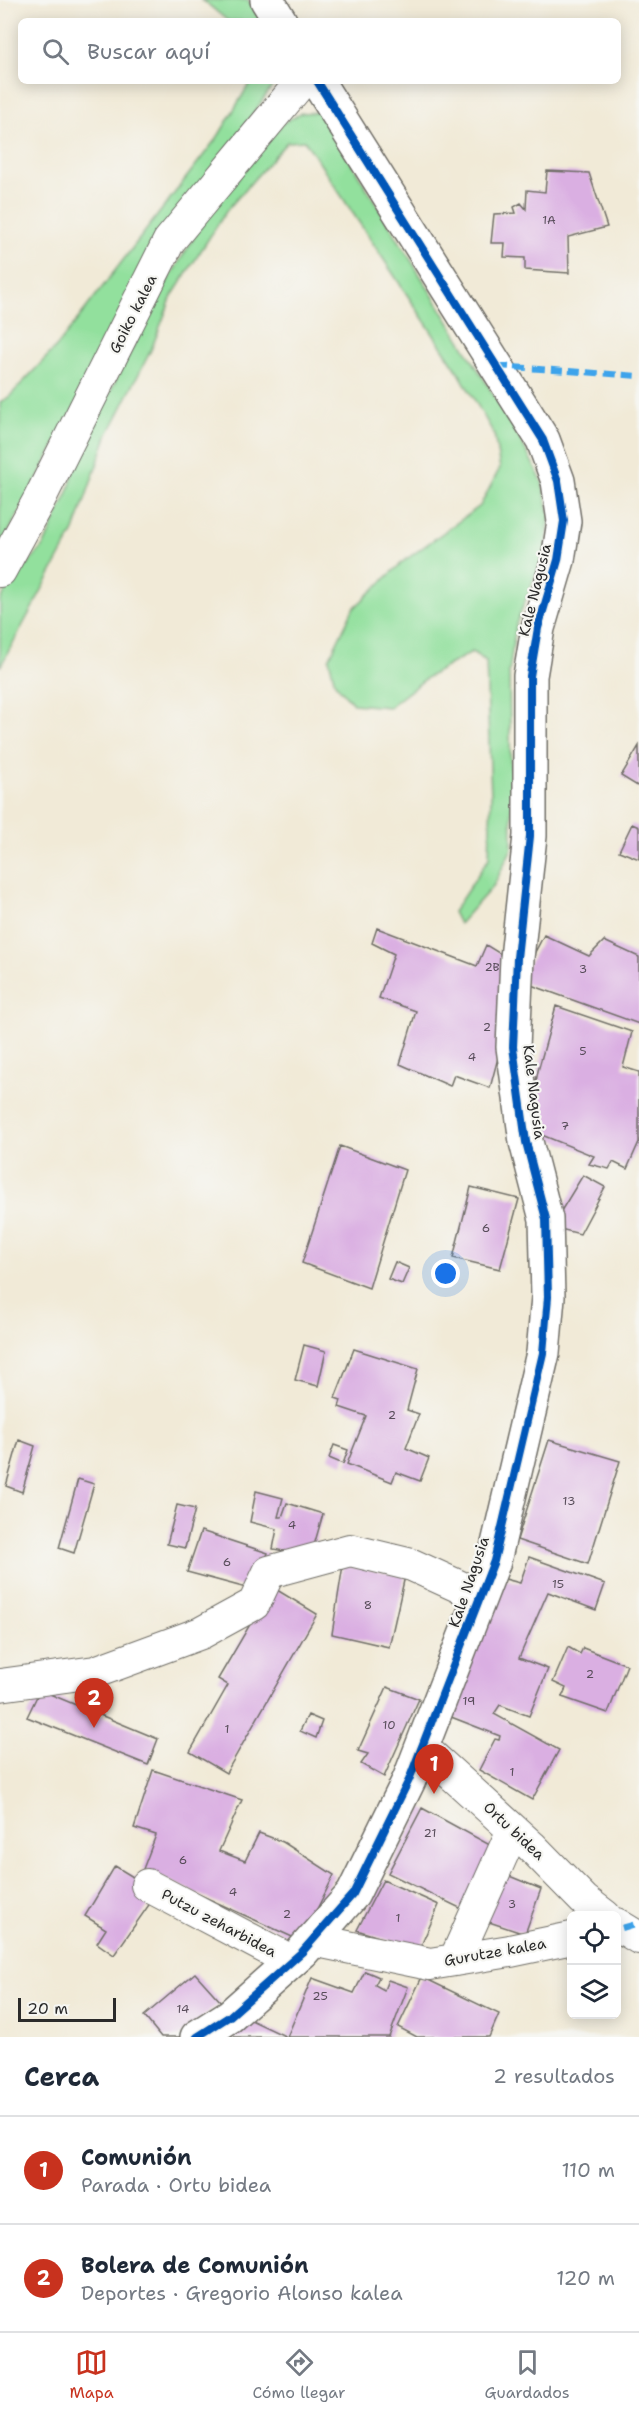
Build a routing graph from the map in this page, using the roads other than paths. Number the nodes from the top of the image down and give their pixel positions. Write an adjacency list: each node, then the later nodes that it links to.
1 (267, 0): 2 (street)
2 (278, 18)
3 (300, 84): 5 (street, Goiko kalea)
4 (319, 84): 6 (street, Kale Nagusia)
5 (0, 571)
6 (480, 1596): 7 (street); 8 (street, Kale Nagusia)
7 (0, 1685)
8 (422, 1747): 9 (street, Ortu bidea); 13 (street, Kale Nagusia)
9 (513, 1830): 11 (street, Ortu bidea); 14 (street)
10 (147, 1885): 13 (street, Putzu zeharbidea)
11 (599, 1911)
12 (567, 1939): 14 (street, Gurutze kalea)
13 (302, 1951): 14 (street, Gurutze kalea); 15 (street, Kale Nagusia)
14 (455, 1960)
15 (197, 2037)

